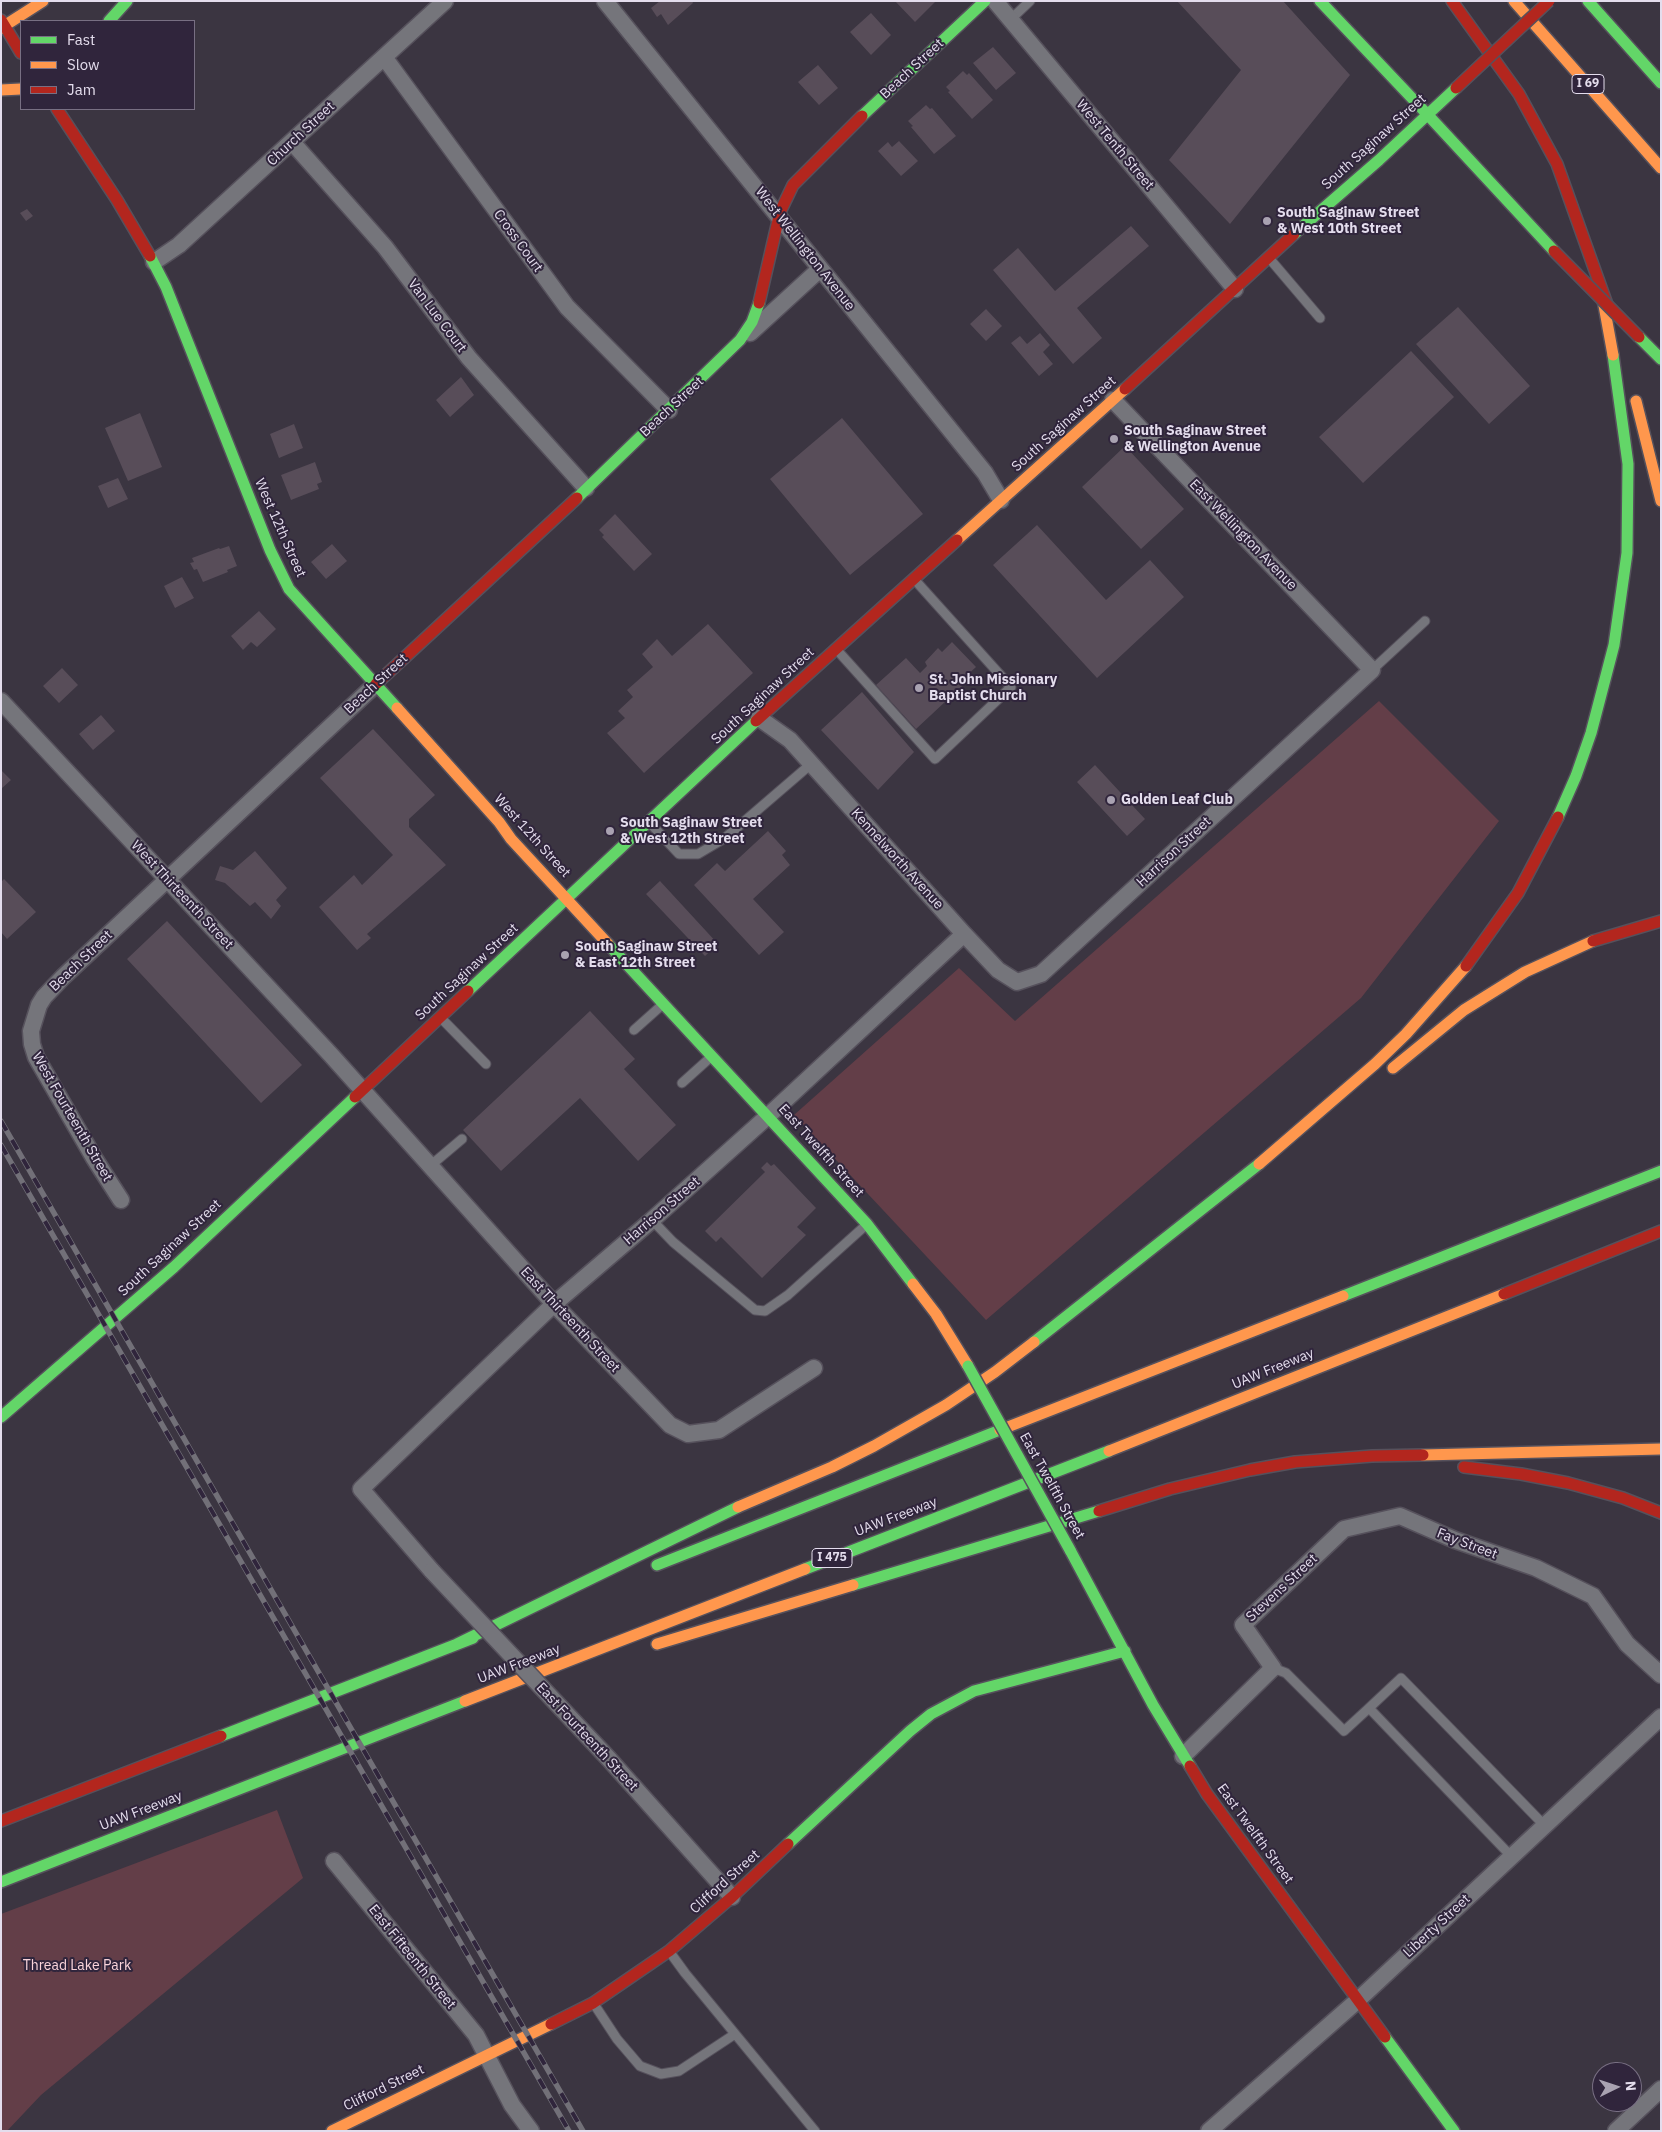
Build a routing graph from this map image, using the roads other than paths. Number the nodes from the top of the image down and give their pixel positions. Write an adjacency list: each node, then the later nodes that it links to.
1 (43, 1): 15 (main road)
2 (127, 1): 13 (main road)
3 (445, 1): 17 (street, Church Street)
4 (604, 1): 27 (street, West Wellington Avenue)
5 (985, 1): 27 (main road, Beach Street)
6 (995, 1): 14 (street, West Tenth Street)
7 (1030, 1): 14 (lane)
8 (1320, 1): 22 (main road)
9 (1452, 1): 31 (main road)
10 (1514, 1): 26 (main road, I 69)
11 (1549, 1): 22 (main road, South Saginaw Street, bridge)
12 (1588, 1): 18 (main road)
13 (110, 20)
14 (1010, 20): 32 (street, West Tenth Street)
15 (2, 25): 16 (main road)
16 (20, 52)
17 (384, 57): 25 (street, Church Street); 39 (street, Cross Court)
18 (1661, 83)
19 (20, 89): 20 (main road)
20 (1, 90)
21 (58, 110): 24 (main road, West 12th Street)
22 (1427, 114): 28 (main road, South Saginaw Street); 35 (main road, bridge)
23 (77, 117): 24 (main road)
24 (76, 136): 29 (main road, West 12th Street)
25 (292, 142): 29 (street, Church Street); 40 (street, Van Lue Court)
26 (1661, 168)
27 (779, 217): 30 (street, West Wellington Avenue); 34 (main road, Beach Street)
28 (1268, 258): 32 (main road, South Saginaw Street); 33 (lane)
29 (154, 262): 47 (main road, West 12th Street)
30 (820, 269): 34 (street, Beach Street); 41 (street, West Wellington Avenue)
31 (1600, 283): 36 (main road); 71 (main road)
32 (1235, 289): 38 (main road, South Saginaw Street)
33 (1320, 318)
34 (735, 346): 39 (main road, Beach Street)
35 (1661, 359)
36 (1628, 370)
37 (1632, 388): 42 (main road)
38 (1114, 400): 41 (main road, South Saginaw Street); 46 (street, East Wellington Avenue)
39 (669, 410): 40 (main road, Beach Street)
40 (586, 488): 47 (main road, Beach Street)
41 (1001, 500): 43 (main road, South Saginaw Street)
42 (1661, 501)
43 (914, 579): 45 (main road, South Saginaw Street); 45 (lane)
44 (1425, 621): 46 (lane)
45 (836, 649): 49 (main road, South Saginaw Street)
46 (1372, 670): 56 (street, Harrison Street)
47 (376, 684): 52 (street, Beach Street); 53 (main road, West 12th Street)
48 (1, 701): 52 (street, West Thirteenth Street)
49 (759, 718): 50 (street, Kennelworth Avenue); 51 (main road, South Saginaw Street)
50 (811, 764): 51 (lane); 55 (street, Kennelworth Avenue)
51 (649, 822): 53 (main road, South Saginaw Street)
52 (168, 880): 60 (street, Beach Street); 65 (street, West Thirteenth Street)
53 (568, 898): 57 (main road, East Twelfth Street); 58 (main road, South Saginaw Street)
54 (1661, 921): 63 (main road)
55 (964, 934): 56 (street, Kennelworth Avenue); 67 (street, Harrison Street)
56 (1042, 974)
57 (663, 1003): 59 (lane); 61 (main road, East Twelfth Street)
58 (440, 1017): 62 (lane); 65 (main road, South Saginaw Street)
59 (634, 1030)
60 (31, 1031): 72 (street, West Fourteenth Street)
61 (712, 1056): 64 (lane); 67 (main road, East Twelfth Street)
62 (486, 1064)
63 (1380, 1078)
64 (682, 1083)
65 (362, 1090): 69 (street, East Thirteenth Street); 78 (main road, South Saginaw Street)
66 (1343, 1107): 71 (main road)
67 (768, 1116): 73 (street, Harrison Street); 74 (main road, East Twelfth Street)
68 (462, 1138): 69 (lane)
69 (430, 1166): 76 (street, East Thirteenth Street)
70 (1661, 1171): 84 (main road)
71 (1235, 1184): 86 (main road)
72 (122, 1200)
73 (652, 1220): 74 (lane); 76 (street, Harrison Street)
74 (867, 1224): 88 (main road, East Twelfth Street, bridge)
75 (1661, 1232): 92 (main road, UAW Freeway / I 475)
76 (554, 1304): 77 (street, East Thirteenth Street); 81 (street, Harrison Street)
77 (814, 1368)
78 (1, 1417)
79 (1661, 1449): 80 (main road)
80 (1295, 1462): 82 (main road); 87 (main road)
81 (361, 1489): 101 (street, East Fourteenth Street, bridge)
82 (1661, 1513)
83 (1400, 1516): 90 (street, Stevens Street); 91 (street, Fay Street)
84 (644, 1570)
85 (599, 1588): 86 (main road)
86 (456, 1644): 96 (main road)
87 (644, 1648)
88 (1125, 1651): 95 (main road, East Twelfth Street); 101 (main road, Clifford Street)
89 (607, 1659): 92 (main road)
90 (1273, 1668): 93 (lane); 95 (street)
91 (1661, 1675)
92 (455, 1705): 100 (main road, UAW Freeway / I 475)
93 (1369, 1708): 97 (lane); 98 (lane)
94 (1661, 1717): 97 (street, Liberty Street)
95 (1184, 1756): 103 (main road, East Twelfth Street)
96 (1, 1821)
97 (1544, 1825): 98 (street, Liberty Street)
98 (1511, 1856): 103 (street, Liberty Street)
99 (334, 1861): 106 (street, East Fifteenth Street)
100 (1, 1882)
101 (732, 1897): 102 (main road, Clifford Street)
102 (669, 1951): 104 (main road, Clifford Street); 105 (lane)
103 (1358, 2000): 111 (street, Liberty Street); 112 (main road, East Twelfth Street)
104 (593, 2002): 105 (lane); 106 (main road, Clifford Street)
105 (735, 2034): 110 (lane)
106 (486, 2054): 108 (main road, Clifford Street); 109 (street, East Fifteenth Street)
107 (1661, 2089): 113 (street)
108 (332, 2131)
109 (531, 2131)
110 (815, 2131)
111 (1209, 2131)
112 (1454, 2131)
113 (1616, 2131)

